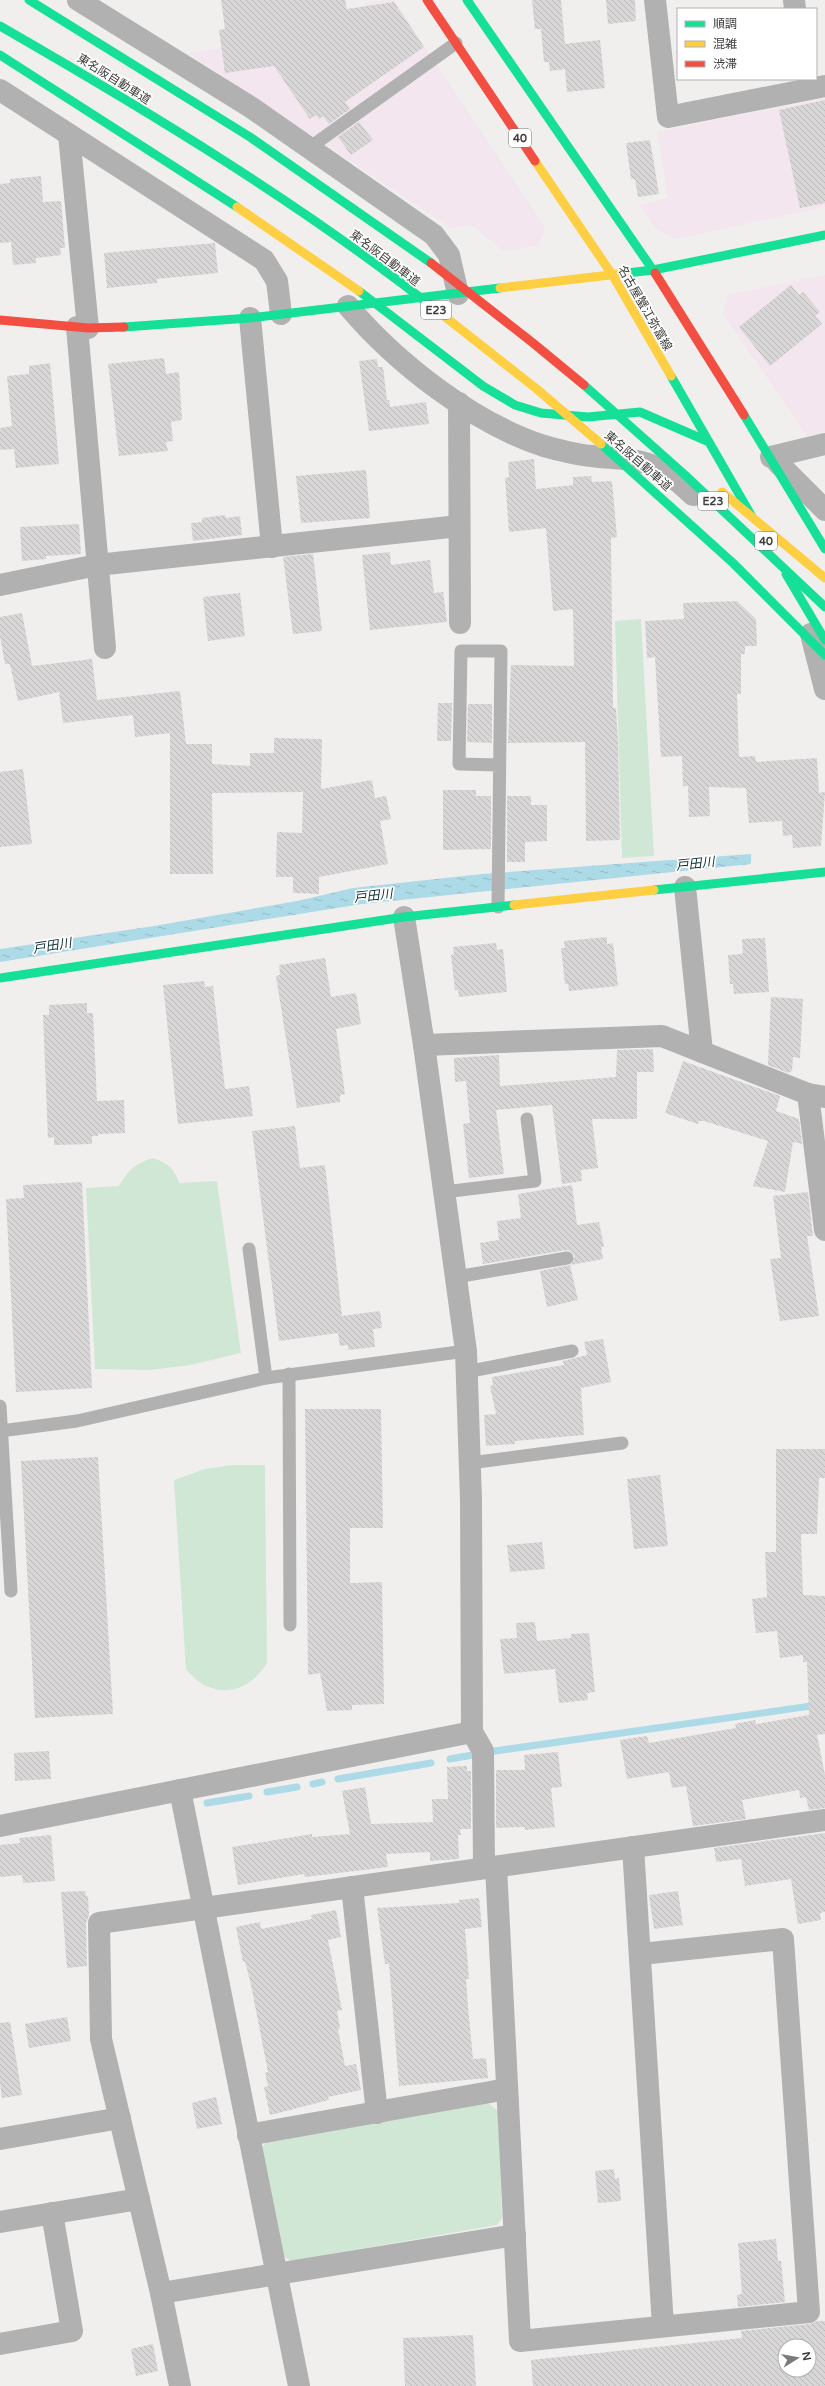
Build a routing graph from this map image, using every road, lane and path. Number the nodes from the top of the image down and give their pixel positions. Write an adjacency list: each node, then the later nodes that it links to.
1 (29, 0): 23 (main road, 東名阪自動車道 / E23)
2 (78, 0): 13 (street)
3 (427, 0): 7 (main road, 名古屋蟹江弥富線 / 40)
4 (467, 0): 15 (main road, 名古屋蟹江弥富線)
5 (655, 0): 9 (street)
6 (0, 26): 42 (main road, 東名阪自動車道 / E23)
7 (456, 43): 13 (lane); 16 (main road, 名古屋蟹江弥富線 / 40)
8 (0, 55): 25 (main road)
9 (801, 85): 10 (street)
10 (825, 86)
11 (0, 90): 12 (street)
12 (69, 135): 19 (street); 22 (street)
13 (310, 148): 17 (street)
14 (825, 235): 15 (main road)
15 (653, 270): 16 (main road); 27 (main road, 名古屋蟹江弥富線)
16 (613, 276): 17 (main road); 25 (main road, 名古屋蟹江弥富線 / 40)
17 (458, 294): 18 (main road)
18 (348, 306): 19 (main road); 24 (street)
19 (281, 314): 20 (main road)
20 (250, 318): 22 (main road); 32 (street)
21 (0, 320): 22 (main road)
22 (82, 327): 35 (street)
23 (598, 397): 28 (main road); 38 (main road, 東名阪自動車道 / E23)
24 (458, 403): 31 (street); 34 (street)
25 (707, 441): 34 (main road, 名古屋蟹江弥富線 / 40)
26 (825, 444): 27 (street)
27 (771, 457): 30 (street); 33 (main road, 名古屋蟹江弥富線)
28 (698, 473)
29 (716, 488): 36 (main road)
30 (825, 510)
31 (459, 526): 32 (street); 39 (street)
32 (272, 547): 35 (street)
33 (825, 549)
34 (772, 551): 38 (main road, 名古屋蟹江弥富線 / 40)
35 (97, 565): 37 (street); 41 (street)
36 (825, 578)
37 (0, 585)
38 (815, 607): 40 (main road, 名古屋蟹江弥富線 / 40); 43 (street)
39 (460, 623)
40 (825, 640)
41 (105, 648)
42 (825, 655)
43 (825, 689)
44 (499, 765): 44 (lane); 47 (lane)
45 (825, 872): 46 (main road)
46 (685, 887): 47 (main road); 51 (street)
47 (498, 907): 48 (main road)
48 (404, 917): 49 (main road); 50 (street)
49 (0, 978)
50 (424, 1045): 51 (street); 54 (street)
51 (702, 1052): 52 (street)
52 (816, 1095): 55 (street)
53 (527, 1119): 54 (lane)
54 (444, 1192): 58 (street)
55 (825, 1230)
56 (249, 1249): 62 (lane)
57 (567, 1258): 58 (lane)
58 (456, 1277): 60 (street)
59 (572, 1350): 60 (lane)
60 (466, 1362): 61 (lane); 66 (street)
61 (289, 1374): 62 (lane); 68 (lane)
62 (266, 1378): 64 (lane)
63 (0, 1406): 64 (lane)
64 (1, 1430): 67 (lane)
65 (622, 1443): 66 (lane)
66 (470, 1462): 69 (street)
67 (11, 1591)
68 (290, 1625)
69 (472, 1732): 70 (street); 74 (street)
70 (180, 1790): 72 (street); 76 (street)
71 (825, 1820): 73 (street)
72 (0, 1826)
73 (633, 1847): 74 (street); 77 (street)
74 (490, 1868): 75 (street); 78 (street)
75 (352, 1887): 76 (street); 79 (street)
76 (203, 1908): 80 (street); 81 (street)
77 (641, 1954): 89 (street); 89 (street)
78 (507, 2089): 79 (street); 86 (street)
79 (377, 2112): 81 (street)
80 (120, 2118): 82 (street); 83 (street)
81 (248, 2135): 87 (street)
82 (0, 2139)
83 (139, 2199): 84 (street); 88 (street)
84 (52, 2213): 85 (street); 90 (street)
85 (0, 2222)
86 (515, 2235): 87 (street); 89 (street)
87 (276, 2274): 88 (street); 92 (street)
88 (161, 2293): 91 (street)
89 (663, 2326)
90 (0, 2344)
91 (180, 2386)
92 (298, 2386)

